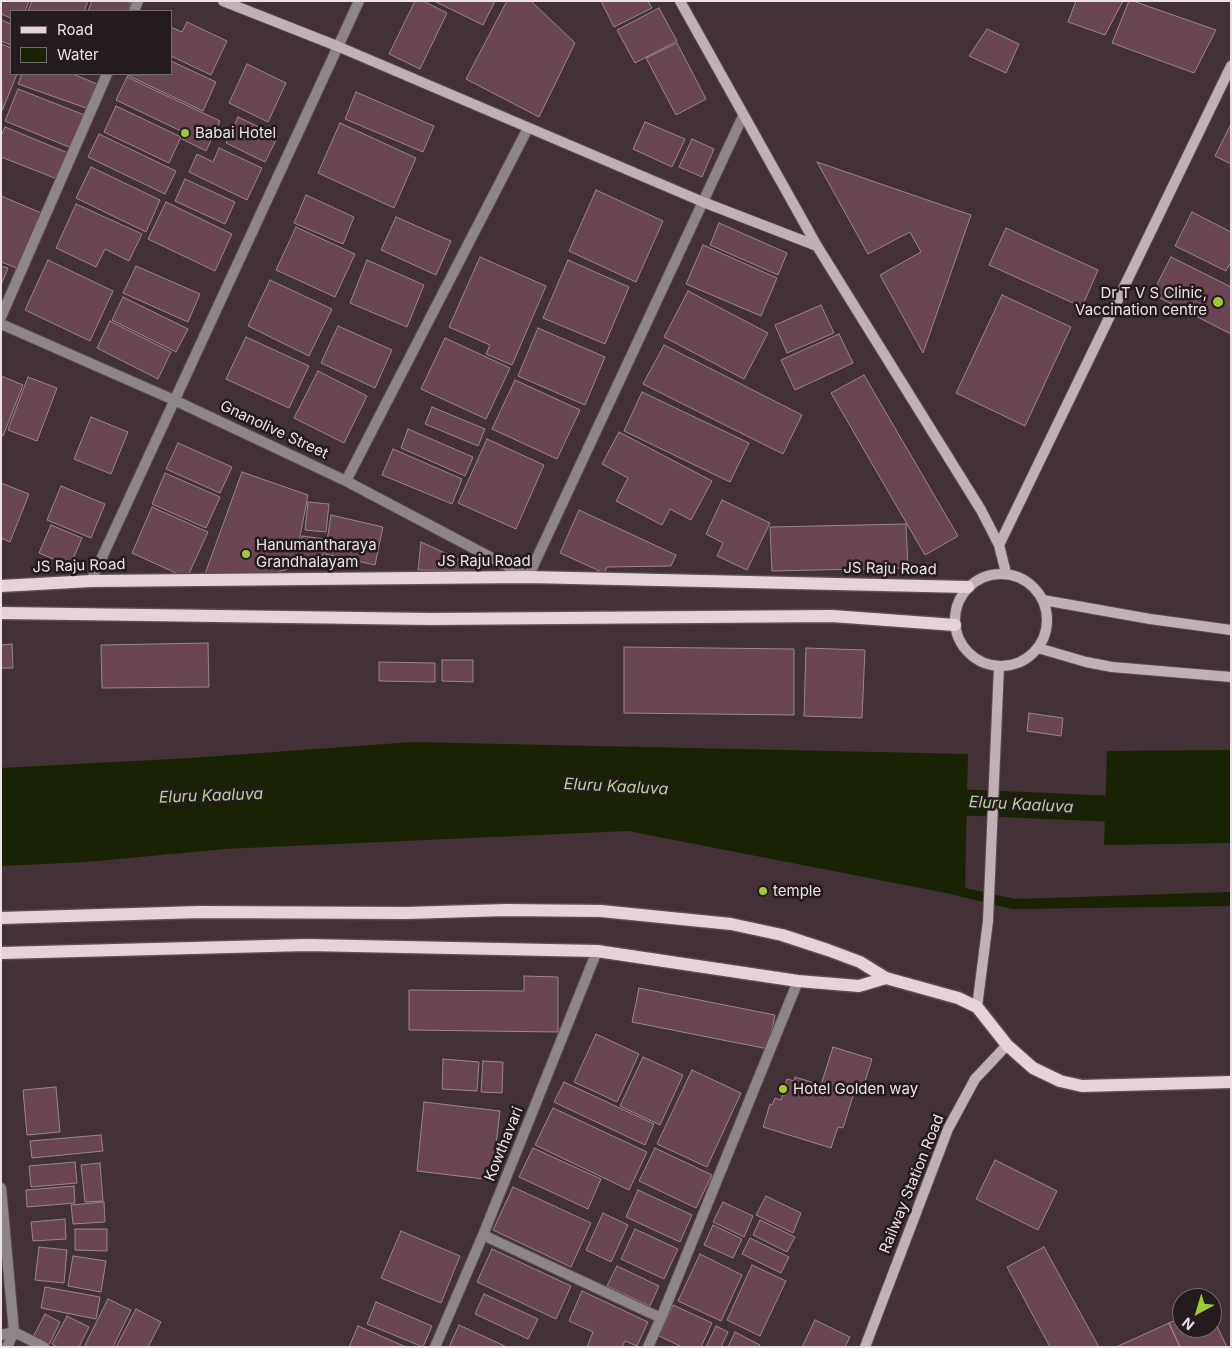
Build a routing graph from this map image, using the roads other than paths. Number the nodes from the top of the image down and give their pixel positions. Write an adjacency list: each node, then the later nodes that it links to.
1 (222, 1): 4 (street)
2 (359, 1): 4 (street)
3 (680, 1): 7 (street)
4 (337, 46): 8 (street); 13 (street)
5 (1231, 66): 15 (street)
6 (107, 75): 11 (street)
7 (743, 116): 9 (street); 10 (street)
8 (528, 128): 9 (street); 14 (street)
9 (703, 202): 10 (street); 17 (street)
10 (817, 246): 15 (street)
11 (1, 317)
12 (1, 324): 13 (street, Gnanolive Street)
13 (174, 400): 14 (street, Gnanolive Street); 18 (street)
14 (346, 481): 17 (street, Gnanolive Street)
15 (999, 545): 16 (street)
16 (1006, 573): 20 (street); 21 (street)
17 (528, 577): 18 (main road, JS Raju Road); 20 (main road, JS Raju Road)
18 (92, 581): 19 (main road, JS Raju Road)
19 (1, 586)
20 (968, 587): 23 (street)
21 (1043, 600): 24 (street); 25 (street)
22 (1, 613): 23 (main road)
23 (955, 625): 26 (street)
24 (1231, 630)
25 (1038, 648): 26 (street); 27 (street)
26 (999, 666): 33 (street)
27 (1231, 677)
28 (1, 918): 31 (main road)
29 (597, 951): 30 (main road); 32 (main road); 37 (street, Kowthavari)
30 (1, 953)
31 (886, 978): 32 (main road); 33 (main road)
32 (798, 982): 38 (street)
33 (977, 1007): 34 (main road)
34 (1007, 1045): 35 (main road); 45 (street, Railway Station Road)
35 (1231, 1082)
36 (1, 1188): 39 (street)
37 (483, 1235): 38 (street); 43 (street, Kowthavari)
38 (661, 1318): 44 (street)
39 (14, 1332): 40 (street); 41 (street); 42 (street)
40 (1, 1335)
41 (7, 1347)
42 (44, 1347)
43 (435, 1347)
44 (648, 1347)
45 (865, 1347)

